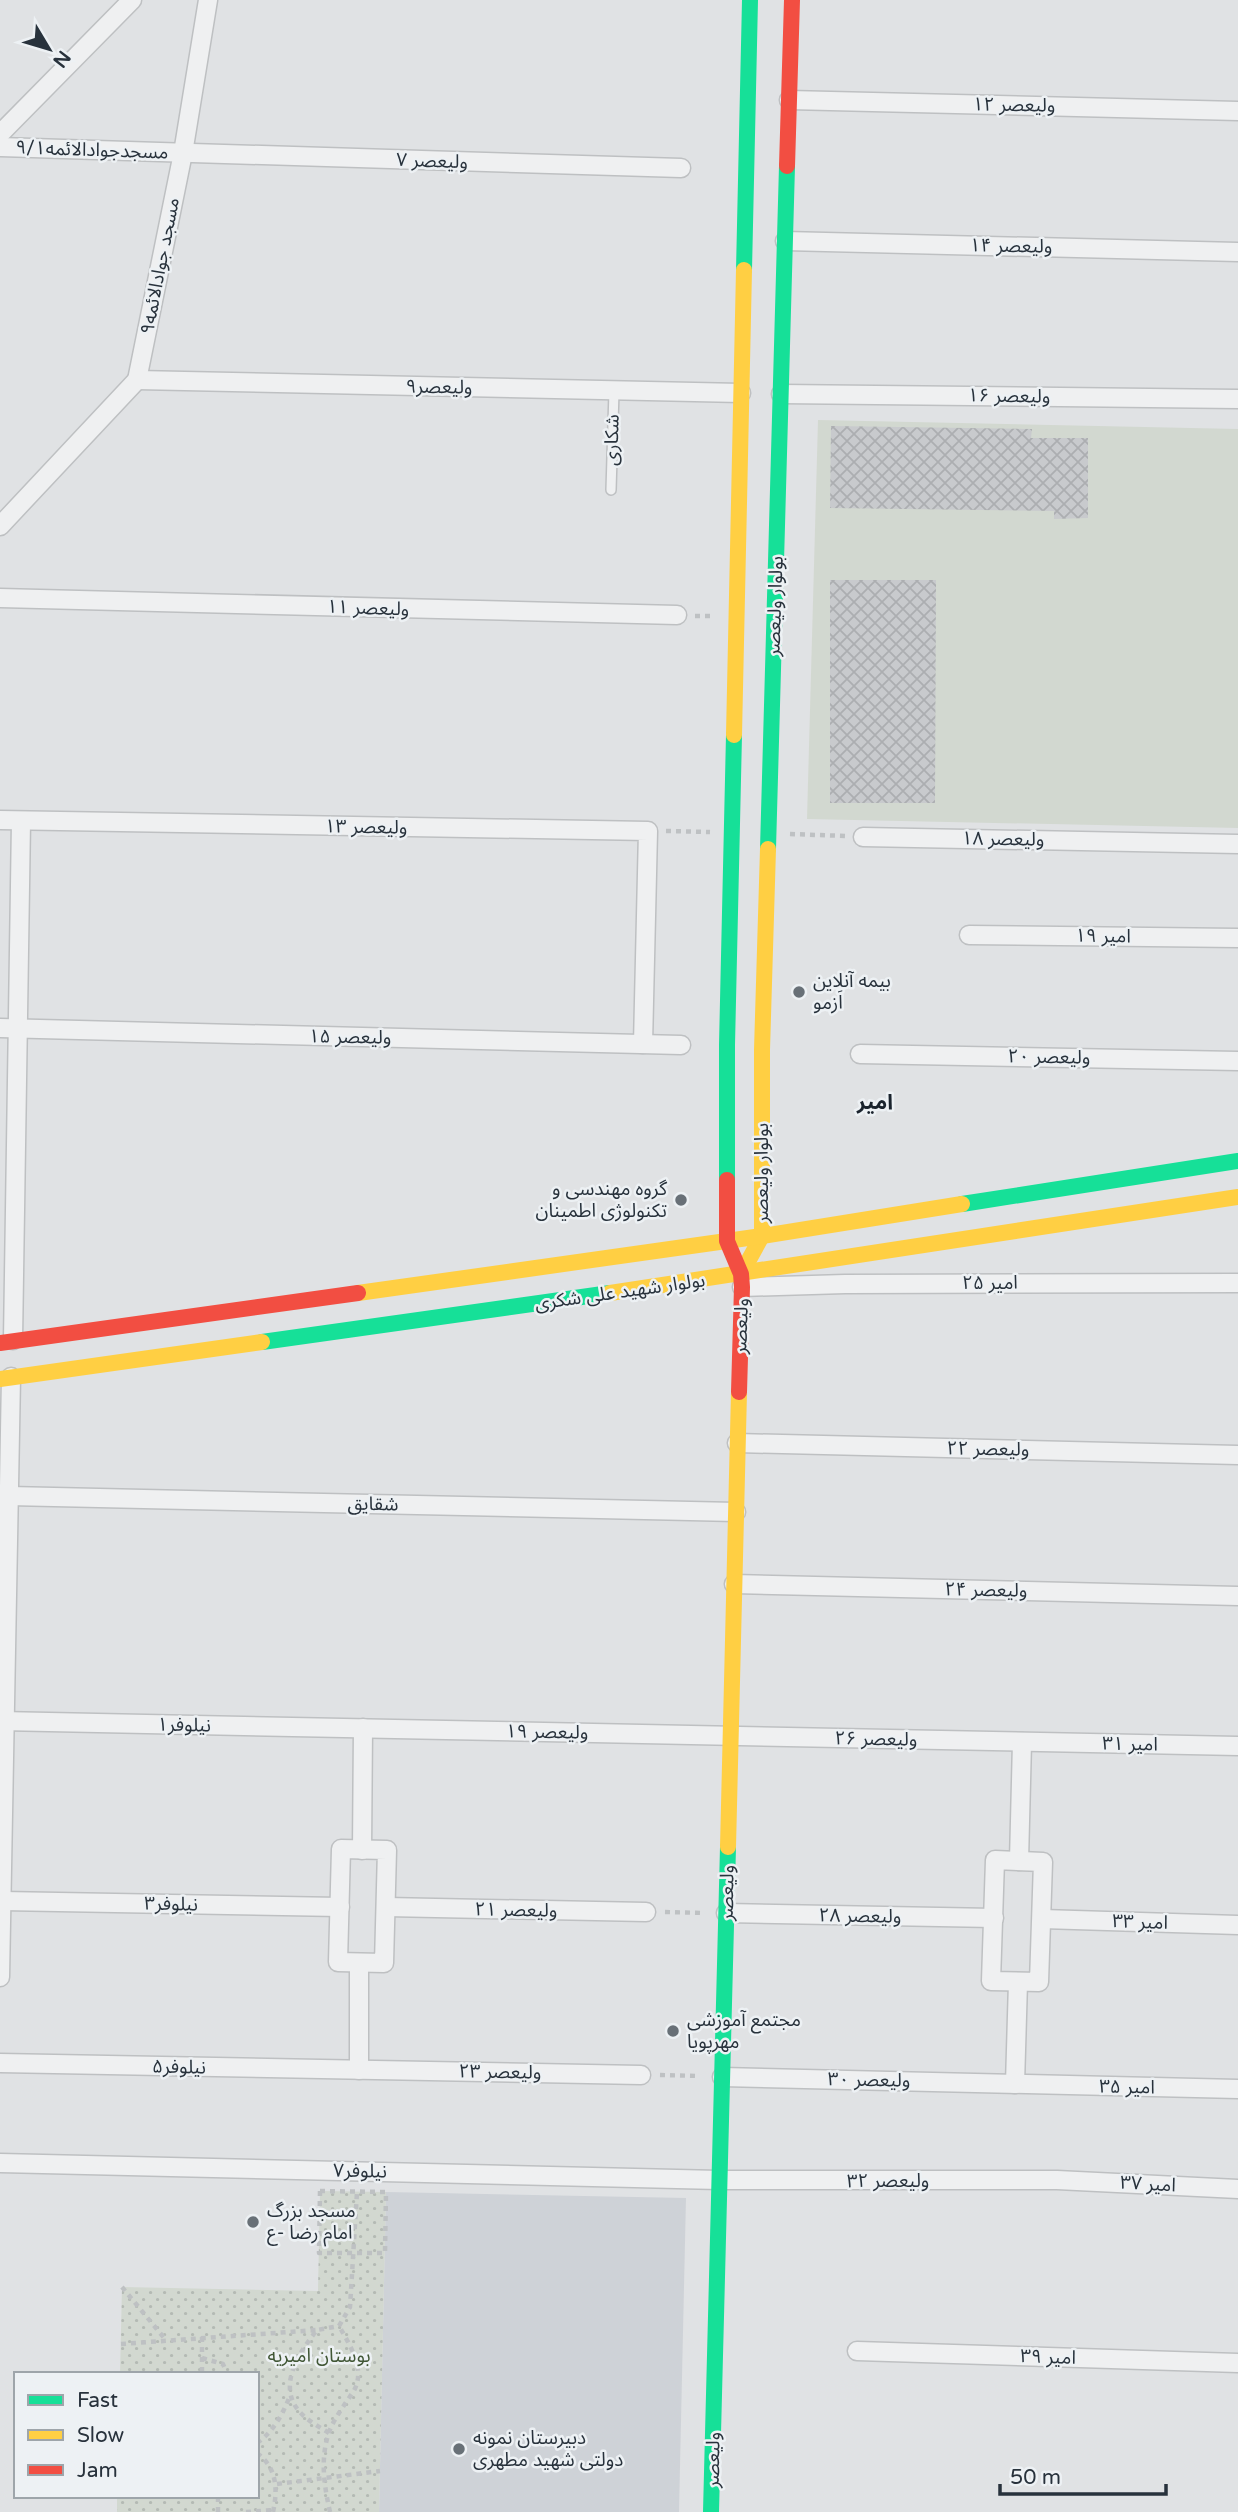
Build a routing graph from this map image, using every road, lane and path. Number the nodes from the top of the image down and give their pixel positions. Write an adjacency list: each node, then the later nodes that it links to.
1 (132, 0): 7 (street)
2 (208, 0): 9 (street, مسجد جوادالائمه۹)
3 (750, 0): 15 (street, بولوار ولیعصر)
4 (792, 0): 5 (street, بولوار ولیعصر)
5 (789, 100): 6 (street, ولیعصر ۱۲); 11 (street, بولوار ولیعصر)
6 (1238, 111)
7 (0, 134)
8 (0, 147): 9 (street, مسجدجوادالائمه۹/۱)
9 (183, 153): 10 (street, ولیعصر ۷); 13 (street, مسجد جوادالائمه۹)
10 (681, 168)
11 (785, 241): 12 (street, ولیعصر ۱۴); 15 (street, بولوار ولیعصر)
12 (1238, 252)
13 (137, 380): 14 (street, ولیعصر۹); 18 (street)
14 (614, 391): 15 (street, ولیعصر۹); 17 (lane, شکاری)
15 (761, 393): 16 (street, ولیعصر ۱۶); 21 (street, بولوار ولیعصر); 26 (street, بولوار ولیعصر)
16 (1238, 399)
17 (611, 489)
18 (0, 526)
19 (0, 598): 20 (street, ولیعصر ۱۱)
20 (677, 615): 21 (path)
21 (736, 617): 25 (street, بولوار ولیعصر)
22 (0, 820): 23 (street, ولیعصر ۱۳)
23 (21, 821): 24 (street, ولیعصر ۱۳); 31 (street)
24 (648, 831): 25 (path); 32 (street)
25 (732, 832): 40 (street, بولوار ولیعصر)
26 (768, 834): 27 (path); 39 (street, بولوار ولیعصر)
27 (863, 837): 28 (street, ولیعصر ۱۸)
28 (1238, 844)
29 (969, 935): 30 (street, امیر ۱۹)
30 (1238, 938)
31 (9, 1028): 32 (street, ولیعصر ۱۵); 37 (street)
32 (643, 1044): 33 (street, ولیعصر ۱۵)
33 (681, 1045)
34 (860, 1054): 35 (street, ولیعصر ۲۰)
35 (1238, 1061)
36 (1238, 1161): 39 (street, بولوار شهید علی شکری)
37 (8, 1192): 44 (street)
38 (1238, 1197): 42 (street, بولوار شهید علی شکری)
39 (762, 1236): 40 (street, بولوار شهید علی شکری); 42 (street, بولوار ولیعصر)
40 (727, 1241): 41 (street, بولوار شهید علی شکری); 42 (street, بولوار ولیعصر)
41 (588, 1278): 42 (street, بولوار شهید علی شکری); 44 (street, بولوار شهید علی شکری); 45 (street, بولوار شهید علی شکری)
42 (741, 1281): 43 (street, امیر ۲۵); 46 (street, ولیعصر)
43 (1238, 1283)
44 (7, 1342)
45 (6, 1378): 48 (street)
46 (737, 1443): 47 (street, ولیعصر ۲۲); 49 (street, ولیعصر)
47 (1238, 1455)
48 (9, 1496): 49 (street, شقایق); 50 (street)
49 (736, 1512): 51 (street, ولیعصر)
50 (4, 1546): 53 (street)
51 (734, 1584): 52 (street, ولیعصر ۲۴); 55 (street, ولیعصر)
52 (1238, 1596)
53 (3, 1721): 54 (street, نیلوفر۱); 60 (street)
54 (363, 1728): 55 (street, ولیعصر ۱۹); 58 (street)
55 (730, 1736): 56 (street, ولیعصر ۲۶); 64 (street, ولیعصر)
56 (1022, 1742): 57 (street, امیر ۳۱); 59 (street)
57 (1238, 1746)
58 (362, 1850): 61 (street); 62 (street)
59 (1019, 1861): 65 (street); 66 (street)
60 (2, 1901): 61 (street, نیلوفر۳); 68 (street)
61 (340, 1906): 69 (street)
62 (386, 1907): 63 (street, ولیعصر ۲۱); 69 (street)
63 (646, 1912): 64 (path)
64 (726, 1913): 65 (street, ولیعصر ۲۸); 75 (street, ولیعصر)
65 (994, 1918): 71 (street)
66 (1042, 1919): 67 (street, امیر ۳۳); 71 (street)
67 (1238, 1925)
68 (0, 1941): 70 (street)
69 (359, 1963): 73 (street)
70 (0, 1978)
71 (1018, 1982): 76 (street)
72 (0, 2063): 73 (street, نیلوفر۵)
73 (359, 2070): 74 (street, ولیعصر ۲۳)
74 (641, 2075): 75 (path)
75 (722, 2077): 76 (street, ولیعصر ۳۰); 79 (street, ولیعصر)
76 (1015, 2084): 77 (street, امیر ۳۵)
77 (1238, 2090)
78 (0, 2163): 79 (street, نیلوفر۷)
79 (719, 2180): 80 (street, ولیعصر ۳۲); 105 (street, ولیعصر)
80 (1057, 2180): 81 (street, امیر ۳۷)
81 (1238, 2189)
82 (357, 2192): 83 (path); 83 (path); 83 (path)
83 (353, 2253): 85 (path)
84 (122, 2287): 88 (path)
85 (339, 2326): 86 (path); 96 (path)
86 (317, 2330): 87 (path); 95 (path)
87 (202, 2337): 88 (path); 91 (path)
88 (166, 2340): 89 (path)
89 (121, 2344)
90 (857, 2351): 92 (street, امیر ۳۹)
91 (202, 2358): 93 (path); 94 (path)
92 (1238, 2363)
93 (202, 2372)
94 (227, 2372)
95 (290, 2396): 96 (path); 97 (path)
96 (329, 2433): 100 (path)
97 (259, 2442)
98 (259, 2454): 101 (path)
99 (380, 2471): 100 (path)
100 (322, 2478): 101 (path); 104 (path)
101 (277, 2484): 102 (path)
102 (273, 2511): 103 (path)
103 (246, 2512)
104 (330, 2512)
105 (711, 2512)

